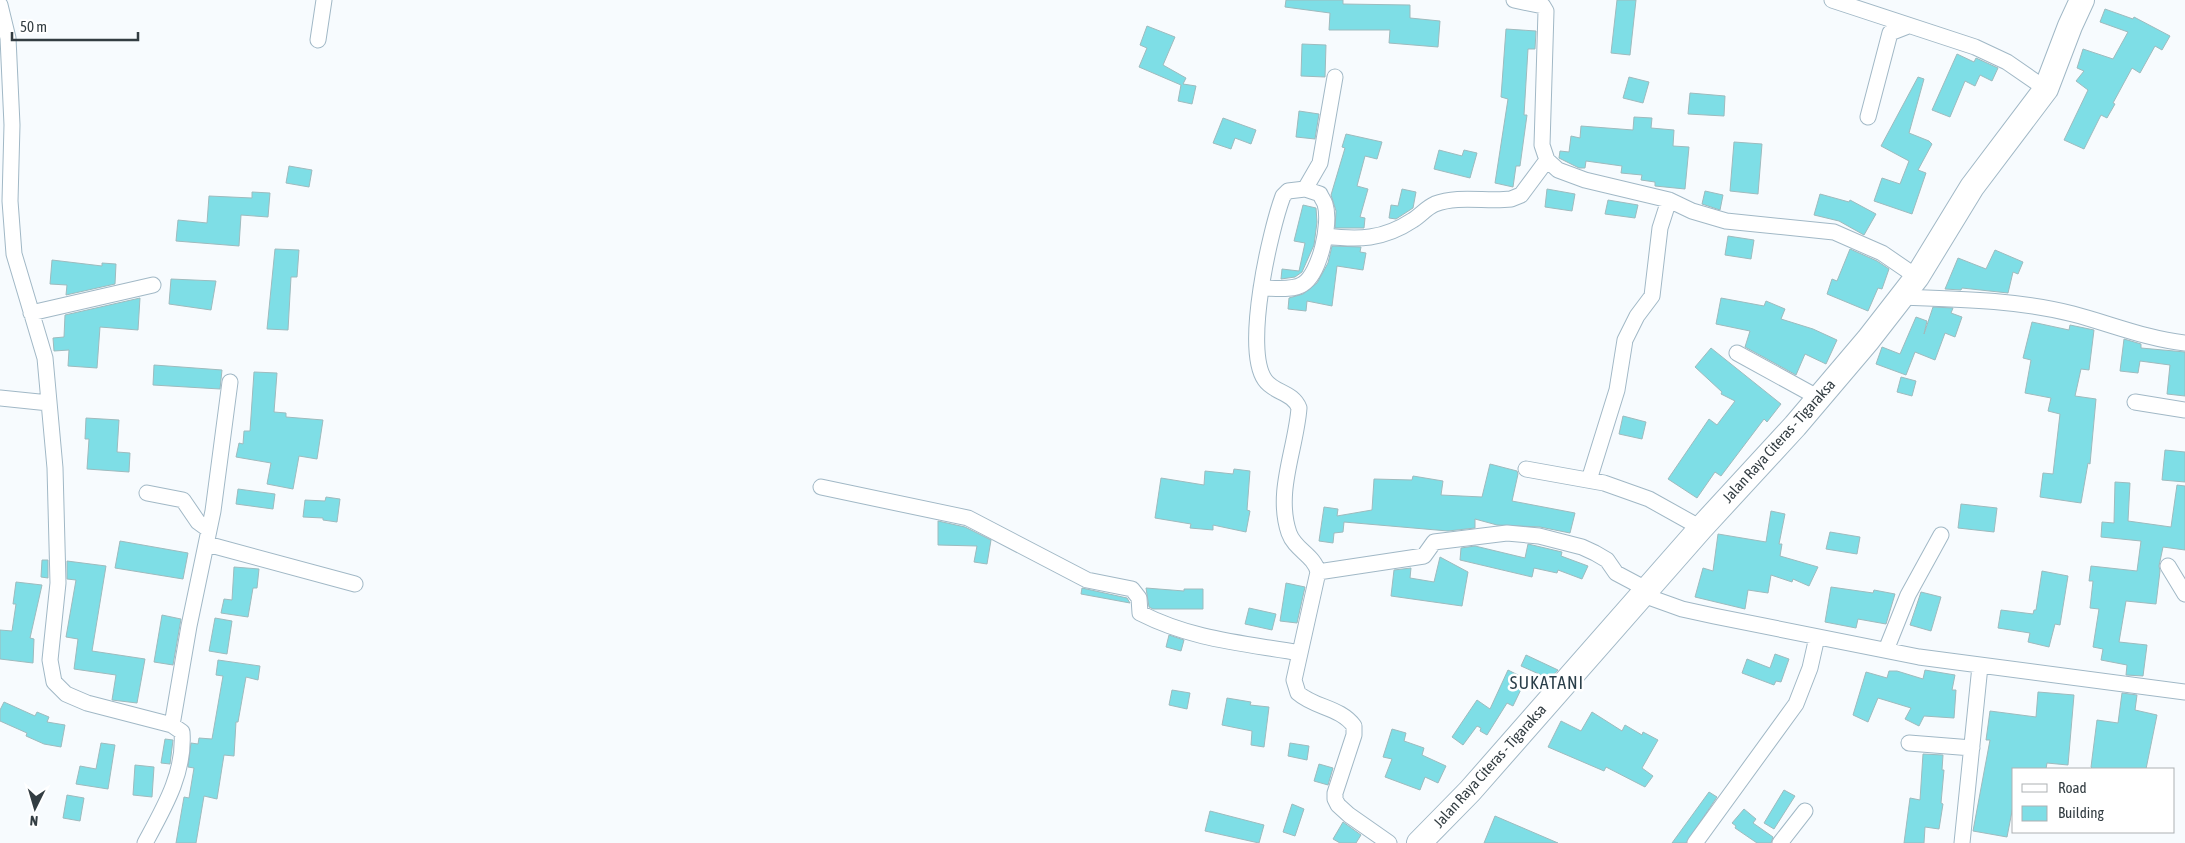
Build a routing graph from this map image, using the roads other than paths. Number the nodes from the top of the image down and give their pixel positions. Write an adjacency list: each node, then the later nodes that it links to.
1 (324, 0): 7 (street)
2 (1514, 0): 11 (street)
3 (1832, 0): 6 (street)
4 (2082, 0): 9 (main road, Jalan Raya Citeras - Tigaraksa)
5 (0, 5): 12 (street)
6 (1908, 26): 9 (street); 10 (street)
7 (318, 40)
8 (1335, 77): 13 (street)
9 (2046, 88): 16 (main road, Jalan Raya Citeras - Tigaraksa)
10 (1868, 117)
11 (1547, 160): 14 (street); 15 (street)
12 (5, 180): 20 (street)
13 (1306, 189): 15 (street); 18 (street)
14 (1669, 200): 16 (street); 30 (street)
15 (1325, 236): 18 (street)
16 (1917, 278): 19 (main road, Jalan Raya Citeras - Tigaraksa)
17 (153, 285): 20 (street)
18 (1261, 288): 37 (street)
19 (1902, 296): 21 (street); 25 (main road, Jalan Raya Citeras - Tigaraksa)
20 (32, 314): 27 (street)
21 (2185, 343)
22 (1736, 353): 25 (street)
23 (230, 382): 35 (street)
24 (0, 398): 27 (street)
25 (1819, 398): 33 (main road, Jalan Raya Citeras - Tigaraksa)
26 (2135, 402): 28 (street)
27 (49, 403): 46 (street)
28 (2185, 410)
29 (1526, 469): 30 (street)
30 (1589, 480): 33 (street)
31 (821, 487): 43 (street)
32 (147, 493): 35 (street)
33 (1701, 528): 39 (main road, Jalan Raya Citeras - Tigaraksa)
34 (1941, 535): 42 (street)
35 (208, 537): 38 (street); 46 (street)
36 (2168, 566): 40 (street)
37 (1318, 572): 39 (street); 43 (street)
38 (355, 584)
39 (1646, 593): 41 (street); 52 (main road, Jalan Raya Citeras - Tigaraksa)
40 (2185, 594)
41 (1817, 637): 42 (street); 53 (street)
42 (1886, 650): 44 (street)
43 (1300, 653): 51 (street)
44 (1980, 666): 45 (street); 48 (street)
45 (2185, 692)
46 (172, 725): 50 (street)
47 (1909, 743): 48 (street)
48 (1972, 748): 55 (street)
49 (1805, 811): 54 (street)
50 (145, 843)
51 (1389, 843)
52 (1419, 843)
53 (1695, 843)
54 (1780, 843)
55 (1962, 843)

